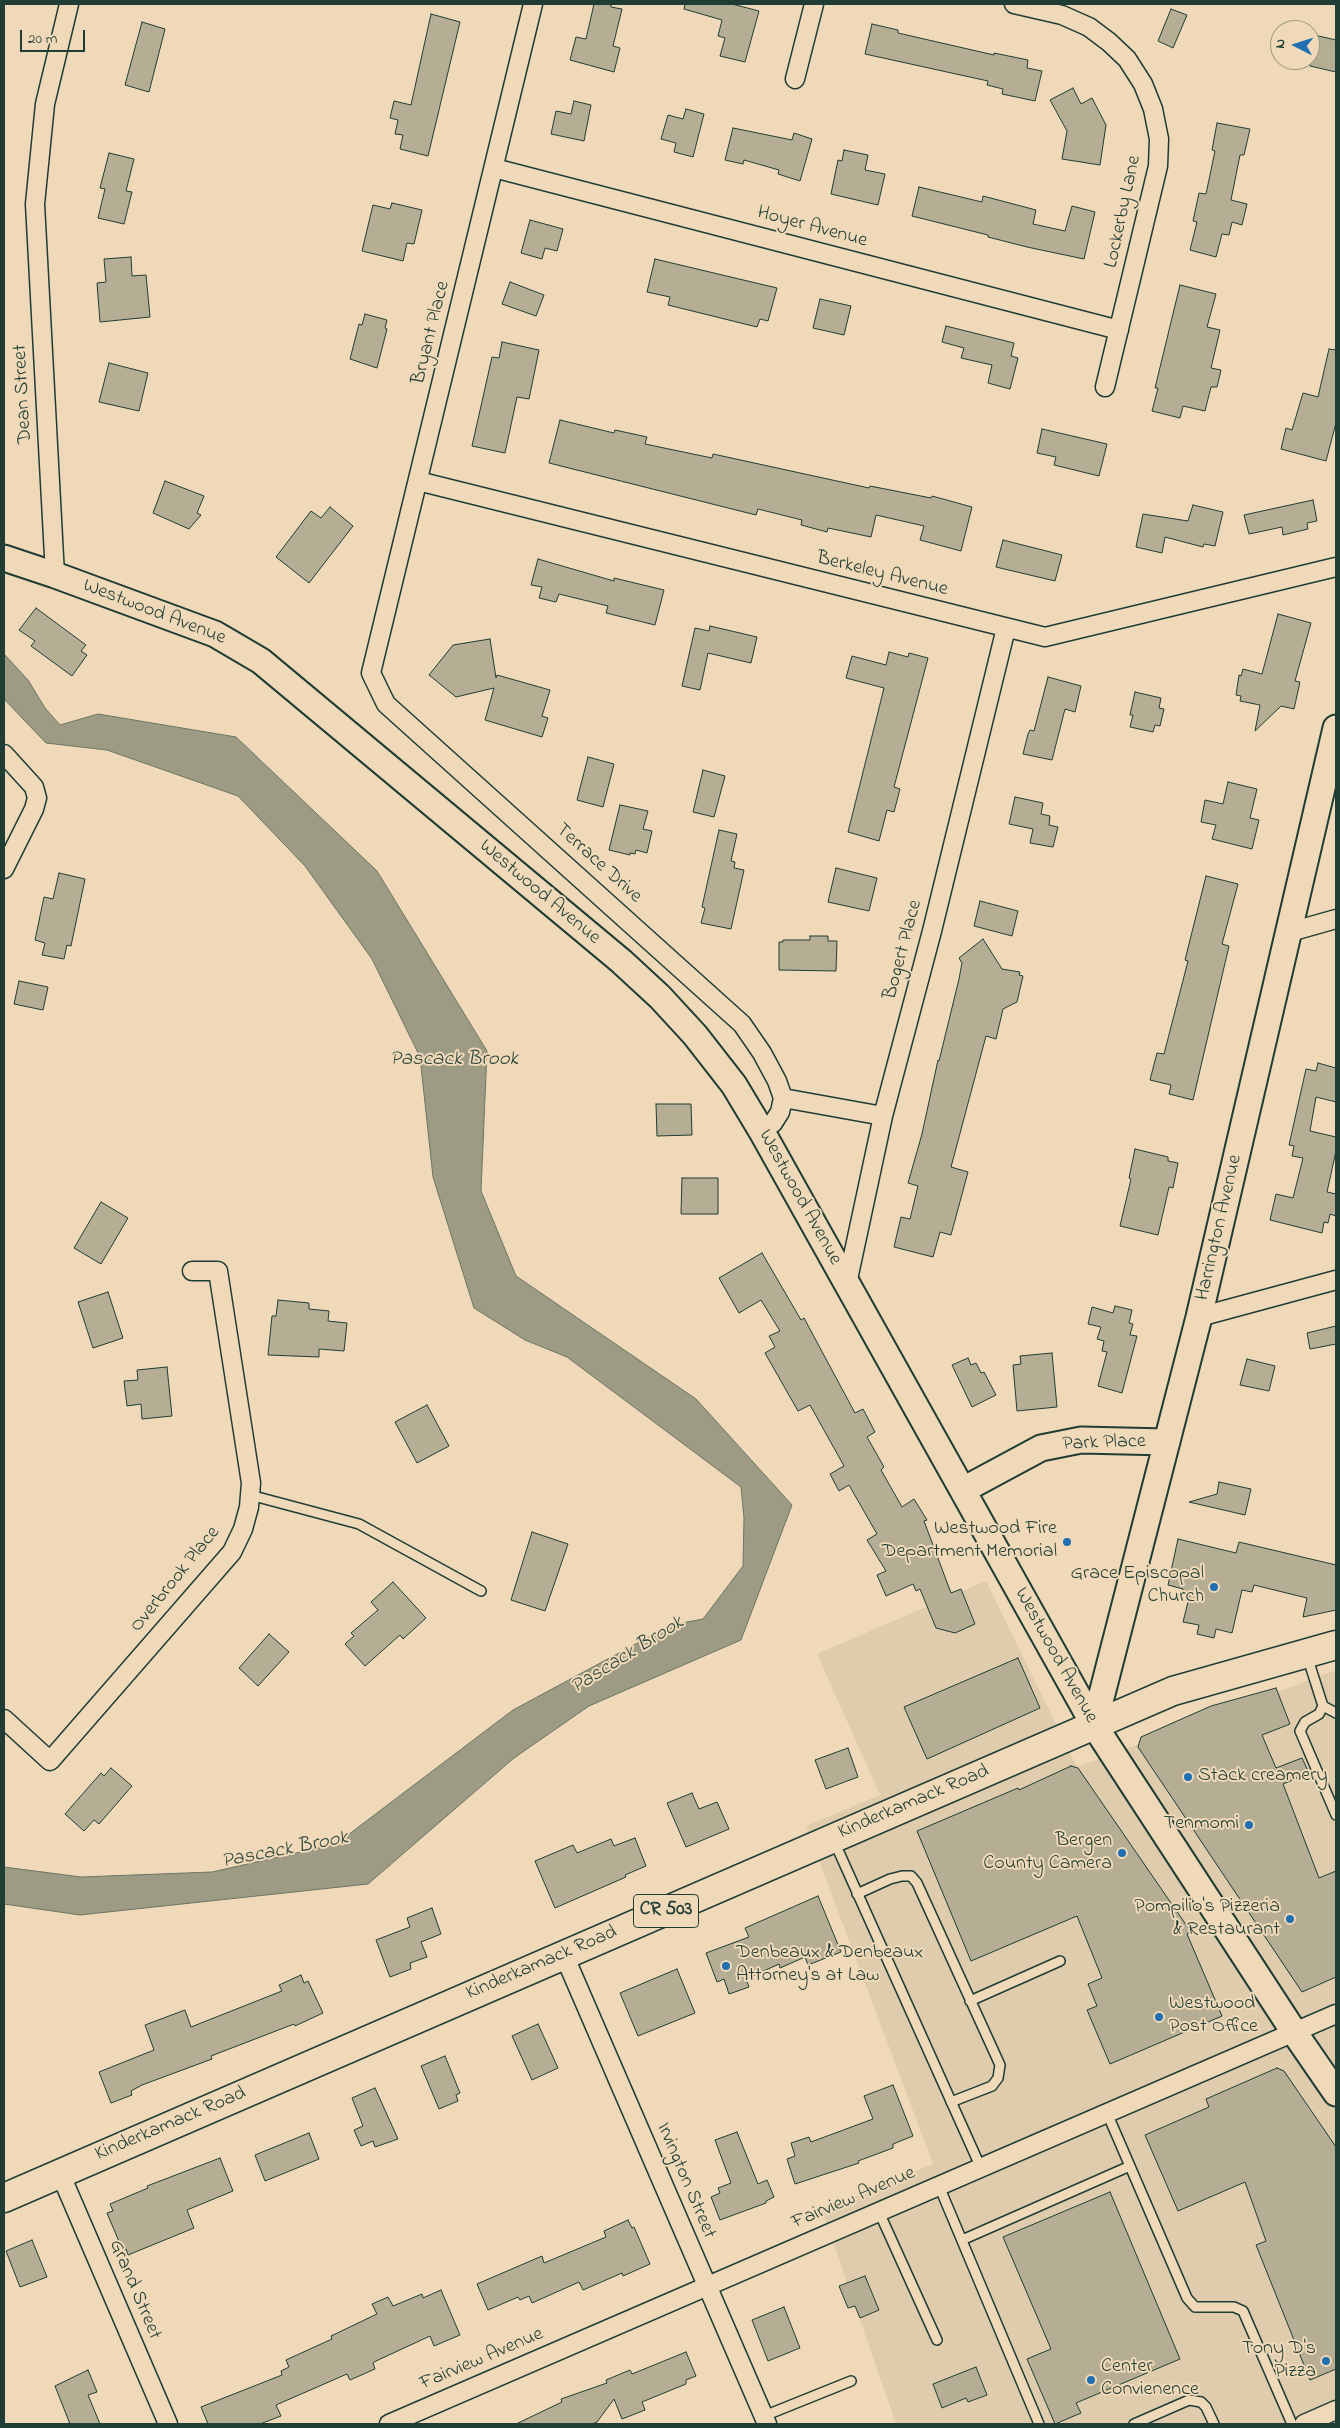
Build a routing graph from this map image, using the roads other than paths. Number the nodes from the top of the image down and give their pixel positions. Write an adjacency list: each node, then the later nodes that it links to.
1 (69, 4): 12 (street, Dean Street)
2 (533, 4): 6 (street, Bryant Place)
3 (814, 4): 5 (street)
4 (1014, 4): 7 (street, Lockerby Lane)
5 (795, 79)
6 (494, 168): 7 (street, Hoyer Avenue); 9 (street, Bryant Place)
7 (1119, 330): 8 (street, Lockerby Lane)
8 (1105, 387)
9 (418, 481): 13 (street, Berkeley Avenue); 14 (street, Bryant Place)
10 (4, 558): 12 (street, Westwood Avenue)
11 (1336, 568): 13 (street, Berkeley Avenue)
12 (55, 575): 22 (street, Westwood Avenue)
13 (1006, 628): 21 (street, Bogert Place)
14 (371, 673): 20 (street, Terrace Drive)
15 (1336, 728): 19 (street, Harrington Avenue)
16 (4, 754): 17 (street)
17 (4, 868)
18 (1336, 919): 19 (street)
19 (1290, 932): 26 (street, Harrington Avenue)
20 (783, 1098): 21 (street); 22 (street)
21 (883, 1116): 25 (street, Bogert Place)
22 (761, 1130): 25 (street, Westwood Avenue)
23 (192, 1271): 29 (street, Overbrook Place)
24 (1336, 1280): 26 (street)
25 (847, 1284): 28 (street, Westwood Avenue)
26 (1199, 1317): 27 (street, Harrington Avenue)
27 (1167, 1442): 28 (street, Park Place); 36 (street, Harrington Avenue)
28 (963, 1490): 36 (street, Westwood Avenue)
29 (250, 1495): 30 (lane); 35 (street, Overbrook Place)
30 (481, 1591)
31 (1336, 1645): 32 (main road, Kinderkamack Road / CR 503)
32 (1306, 1653): 33 (lane); 36 (main road, Kinderkamack Road / CR 503)
33 (1323, 1706): 34 (lane); 37 (lane)
34 (1336, 1712)
35 (4, 1718)
36 (1094, 1725): 38 (main road, Kinderkamack Road / CR 503); 44 (street, Westwood Avenue)
37 (1336, 1814)
38 (833, 1839): 39 (lane); 40 (main road, Kinderkamack Road / CR 503)
39 (857, 1894): 42 (lane); 46 (lane)
40 (564, 1955): 50 (main road, Kinderkamack Road / CR 503); 55 (street, Irvington Street)
41 (1060, 1961): 42 (lane)
42 (970, 2001): 46 (lane)
43 (1336, 2014): 44 (street, Fairview Avenue)
44 (1294, 2032): 45 (street, Westwood Avenue); 47 (street, Fairview Avenue)
45 (1336, 2093)
46 (951, 2102): 49 (lane)
47 (1106, 2113): 48 (lane); 49 (street, Fairview Avenue)
48 (1130, 2166): 54 (lane); 65 (lane)
49 (981, 2168): 51 (street, Fairview Avenue)
50 (60, 2173): 52 (main road, Kinderkamack Road / CR 503); 60 (street, Grand Street)
51 (939, 2186): 53 (street, Fairview Avenue); 54 (lane)
52 (4, 2198)
53 (879, 2212): 55 (street, Fairview Avenue); 56 (lane)
54 (962, 2240): 62 (lane)
55 (707, 2286): 59 (street, Irvington Street); 61 (street, Fairview Avenue)
56 (937, 2340)
57 (851, 2381): 59 (lane)
58 (1336, 2410): 66 (street)
59 (766, 2420)
60 (168, 2424)
61 (389, 2424)
62 (1039, 2424)
63 (1134, 2424): 64 (lane)
64 (1214, 2424)
65 (1292, 2424)
66 (1304, 2424)

